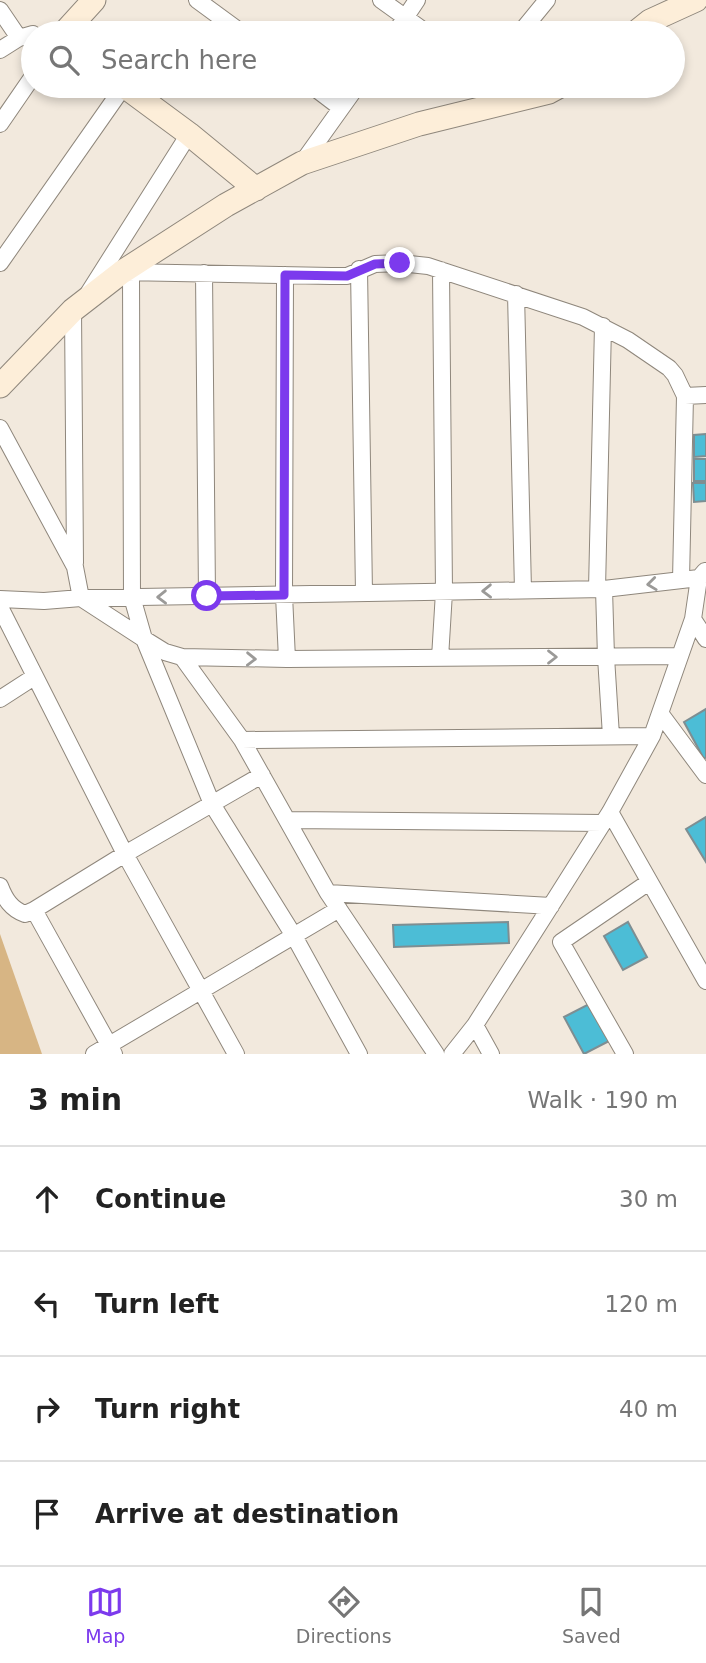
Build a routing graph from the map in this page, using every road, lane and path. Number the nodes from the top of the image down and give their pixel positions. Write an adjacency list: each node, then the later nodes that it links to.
1 (94, 0): 9 (main road)
2 (197, 0): 10 (street)
3 (381, 0): 8 (street)
4 (417, 0): 8 (street)
5 (547, 0): 13 (street)
6 (696, 0): 14 (main road)
7 (0, 10): 15 (street)
8 (405, 18): 11 (street); 12 (street)
9 (75, 21)
10 (226, 21)
11 (403, 21)
12 (409, 21)
13 (530, 21)
14 (650, 21)
15 (21, 31)
16 (21, 39): 17 (street)
17 (0, 50)
18 (21, 93): 25 (street)
19 (116, 98): 29 (street)
20 (140, 98): 26 (main road)
21 (328, 98): 24 (street)
22 (348, 98): 24 (street)
23 (490, 98): 27 (main road)
24 (341, 108): 27 (street)
25 (0, 124)
26 (189, 134): 28 (main road); 36 (street)
27 (302, 163): 28 (main road)
28 (256, 189): 32 (main road)
29 (0, 263)
30 (359, 269): 31 (street); 34 (street); 48 (street)
31 (441, 270): 35 (street); 47 (street)
32 (127, 272): 33 (street); 36 (main road); 51 (street)
33 (204, 273): 34 (street); 50 (street)
34 (285, 275): 49 (street)
35 (516, 294): 37 (street); 46 (street)
36 (78, 306): 38 (main road); 42 (street)
37 (603, 326): 40 (street); 45 (street)
38 (0, 386)
39 (706, 395): 40 (street)
40 (685, 396): 44 (street)
41 (0, 428): 42 (street)
42 (75, 567): 52 (street)
43 (702, 574): 44 (street); 55 (street)
44 (681, 580): 45 (street, one-way to 45)
45 (601, 589): 46 (street); 60 (street)
46 (523, 590): 47 (street, one-way to 47)
47 (443, 592): 48 (street); 61 (street)
48 (364, 593): 49 (street)
49 (284, 595): 50 (street); 62 (street)
50 (207, 596): 51 (street, one-way to 51)
51 (132, 597): 52 (street); 56 (street)
52 (81, 598): 53 (street); 56 (street)
53 (0, 600)
54 (0, 607): 63 (street)
55 (693, 619): 57 (street); 58 (street)
56 (144, 639): 59 (street); 71 (street)
57 (706, 639)
58 (680, 656): 60 (street); 65 (street)
59 (182, 657): 62 (street, one-way to 62); 68 (street)
60 (606, 657): 61 (street, one-way to 60); 66 (street)
61 (440, 658): 62 (street)
62 (286, 659)
63 (34, 677): 64 (street); 74 (street)
64 (0, 699)
65 (660, 713): 67 (street); 70 (street)
66 (611, 736): 67 (street); 68 (street)
67 (652, 736): 72 (street)
68 (242, 740): 69 (street)
69 (262, 775): 71 (street); 73 (street)
70 (706, 775)
71 (212, 804): 74 (street); 81 (street)
72 (606, 818): 73 (street); 75 (street); 80 (street)
73 (288, 820): 77 (street)
74 (125, 854): 79 (street); 84 (street)
75 (649, 882): 82 (street); 83 (street)
76 (0, 886): 79 (street)
77 (328, 893): 78 (street); 80 (street)
78 (339, 909): 81 (street); 90 (street)
79 (34, 910): 86 (street)
80 (548, 911): 82 (street); 85 (street)
81 (294, 936): 84 (street); 89 (street)
82 (561, 942): 93 (street)
83 (706, 981)
84 (201, 990): 86 (street); 88 (street)
85 (475, 1025): 91 (street); 92 (street)
86 (111, 1049): 87 (street)
87 (94, 1054)
88 (236, 1054)
89 (359, 1054)
90 (436, 1054)
91 (452, 1054)
92 (491, 1054)
93 (625, 1054)

